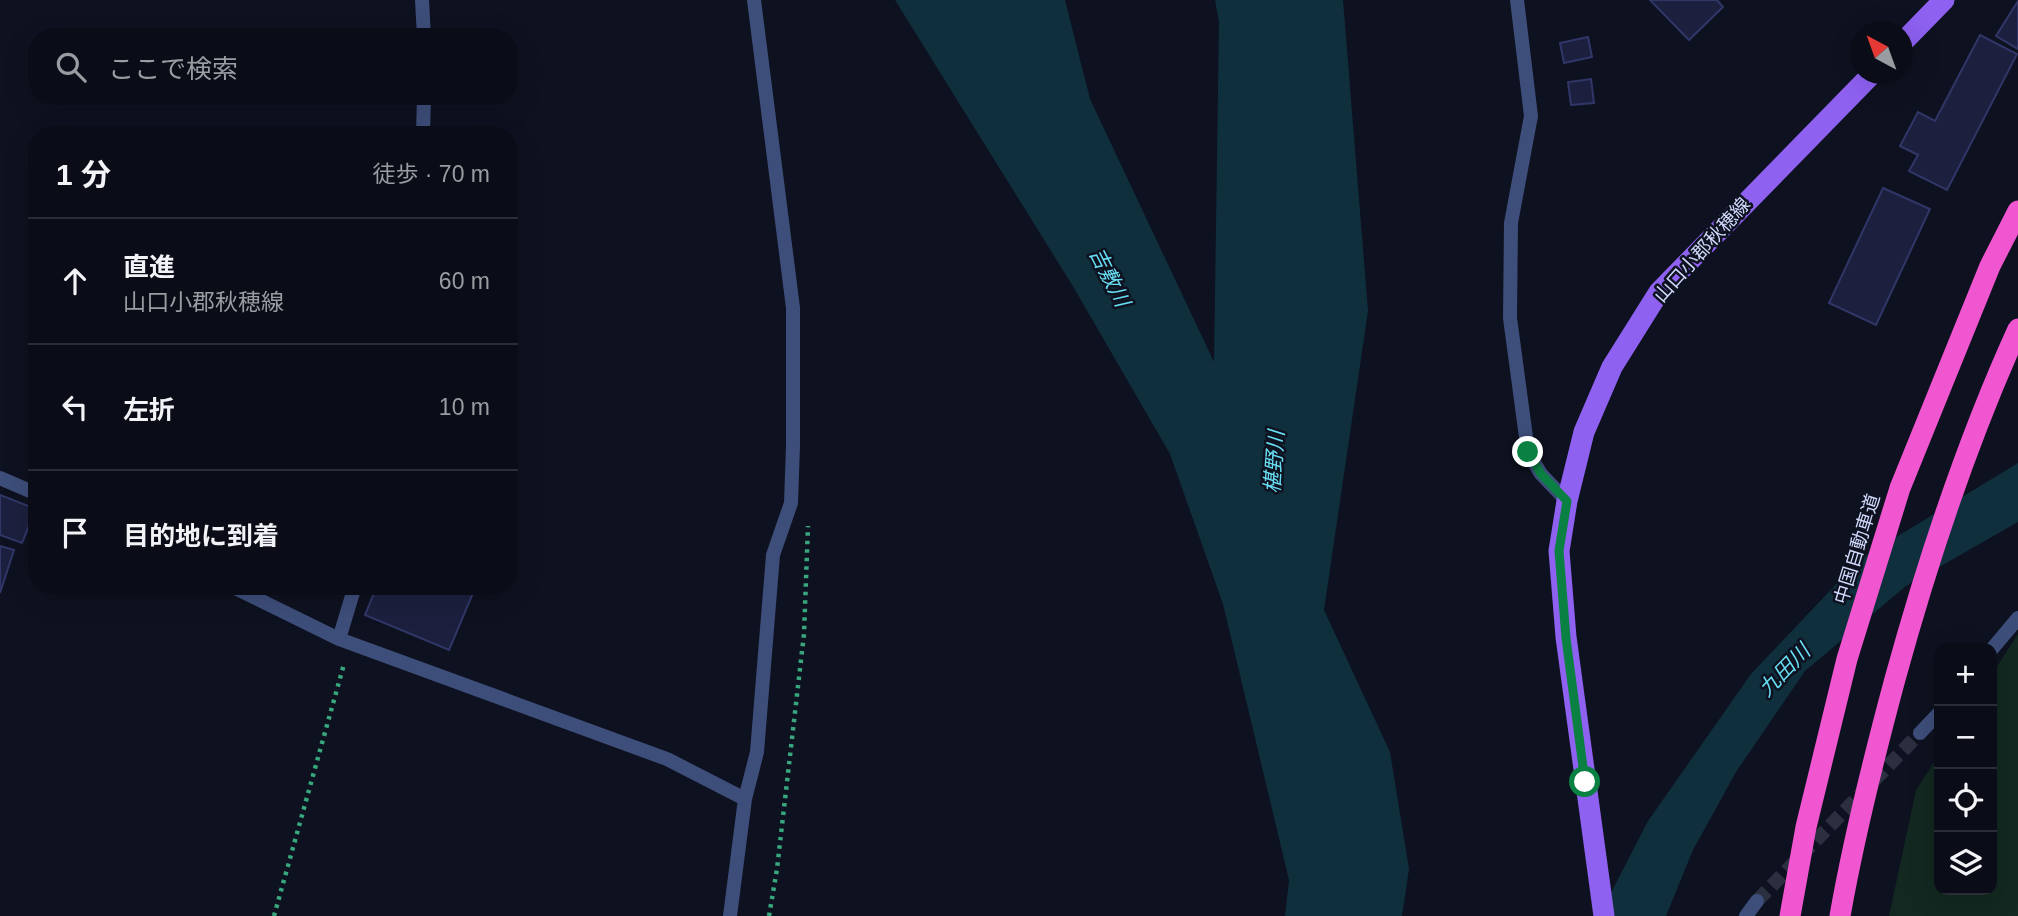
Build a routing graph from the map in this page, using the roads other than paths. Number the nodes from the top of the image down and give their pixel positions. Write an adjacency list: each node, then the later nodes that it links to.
1 (422, 0): 5 (street)
2 (754, 0): 22 (street)
3 (1517, 0): 14 (street)
4 (1944, 0): 6 (main road)
5 (424, 28)
6 (1913, 32)
7 (1862, 84): 14 (main road, 山口小郡秋穂線)
8 (424, 105): 9 (street)
9 (423, 126)
10 (2018, 211): 27 (highway, 中国自動車道)
11 (2018, 329): 28 (highway)
12 (0, 478): 13 (street)
13 (28, 490)
14 (1567, 501): 25 (main road, 山口小郡秋穂線)
15 (250, 595): 18 (street)
16 (353, 595): 18 (street)
17 (2018, 618): 19 (street)
18 (345, 641): 22 (street)
19 (1997, 643)
20 (1934, 718): 21 (street)
21 (1920, 733)
22 (745, 799): 24 (street)
23 (1757, 901): 26 (street)
24 (730, 916)
25 (1604, 916)
26 (1746, 916)
27 (1790, 916)
28 (1840, 916)

